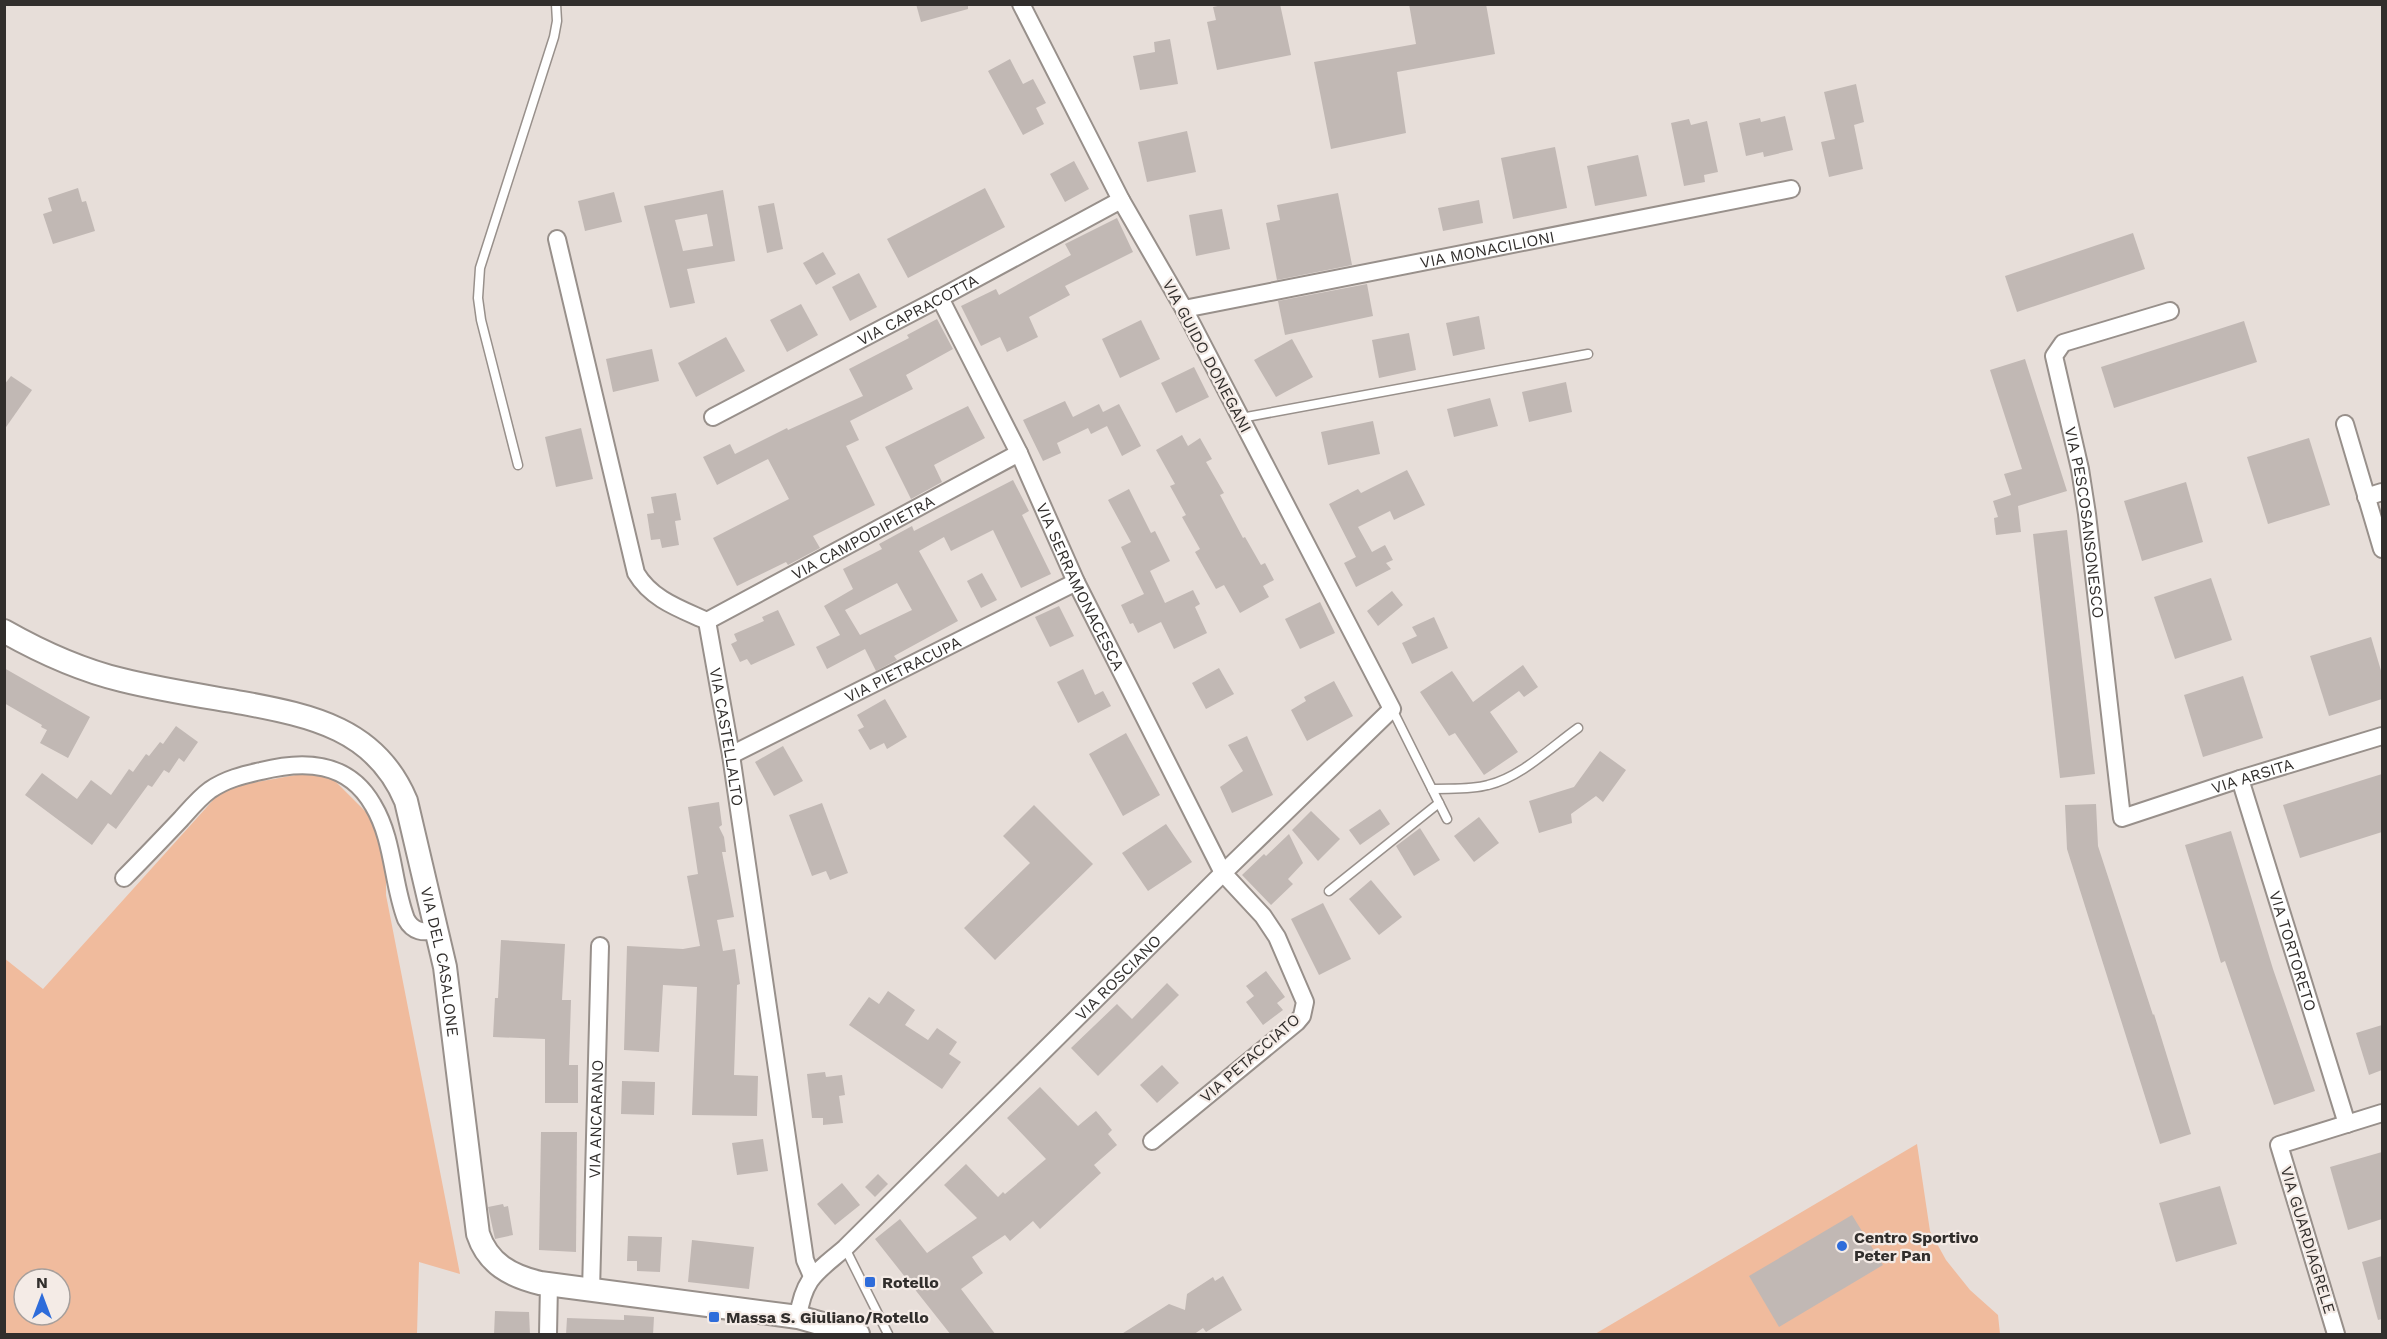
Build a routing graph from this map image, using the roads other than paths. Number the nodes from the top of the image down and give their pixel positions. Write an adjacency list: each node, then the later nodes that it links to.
1 (556, 4): 14 (lane)
2 (1021, 4): 4 (street, VIA GUIDO DONEGANI)
3 (1791, 189): 7 (street, VIA MONACILIONI)
4 (1121, 200): 6 (street, VIA CAPRACOTTA); 7 (street, VIA GUIDO DONEGANI)
5 (557, 239): 18 (street)
6 (940, 298): 10 (street, VIA CAPRACOTTA); 13 (street, VIA SERRAMONACESCA)
7 (1184, 309): 11 (street, VIA GUIDO DONEGANI)
8 (2170, 311): 27 (street, VIA PESCOSANSONESCO)
9 (1588, 354): 11 (lane)
10 (713, 417)
11 (1240, 418): 20 (street, VIA GUIDO DONEGANI)
12 (2345, 424): 15 (street)
13 (1018, 453): 17 (street, VIA SERRAMONACESCA); 18 (street, VIA CAMPODIPIETRA)
14 (518, 465)
15 (2374, 494): 16 (street)
16 (2382, 549)
17 (1076, 582): 23 (street, VIA PIETRACUPA); 29 (street, VIA SERRAMONACESCA)
18 (707, 621): 23 (street, VIA CASTELLALTO)
19 (4, 631): 32 (street, VIA DEL CASALONE)
20 (1392, 709): 25 (lane); 29 (street, VIA ROSCIANO)
21 (1578, 728): 25 (lane)
22 (2382, 736): 24 (street, VIA ARSITA)
23 (731, 755): 38 (street, VIA CASTELLALTO)
24 (2240, 779): 27 (street, VIA ARSITA); 35 (street, VIA TORTORETO)
25 (1432, 789): 26 (lane)
26 (1439, 803): 28 (lane); 31 (lane)
27 (2122, 818)
28 (1447, 819)
29 (1223, 873): 36 (street, VIA PETACCIATO); 37 (street, VIA ROSCIANO)
30 (124, 878): 32 (street)
31 (1329, 891)
32 (437, 930): 39 (street, VIA DEL CASALONE)
33 (600, 946): 40 (street, VIA ANCARANO)
34 (2382, 1113): 35 (street, VIA GUARDIAGRELE)
35 (2347, 1124): 45 (street, VIA GUARDIAGRELE)
36 (1152, 1141)
37 (845, 1248): 38 (street, VIA ROSCIANO); 44 (lane)
38 (812, 1276): 41 (street)
39 (549, 1284): 40 (street, VIA DEL CASALONE); 42 (street)
40 (591, 1291): 41 (street, VIA DEL CASALONE)
41 (798, 1317): 43 (street, VIA DEL CASALONE)
42 (548, 1335)
43 (858, 1335)
44 (888, 1335)
45 (2337, 1335)

